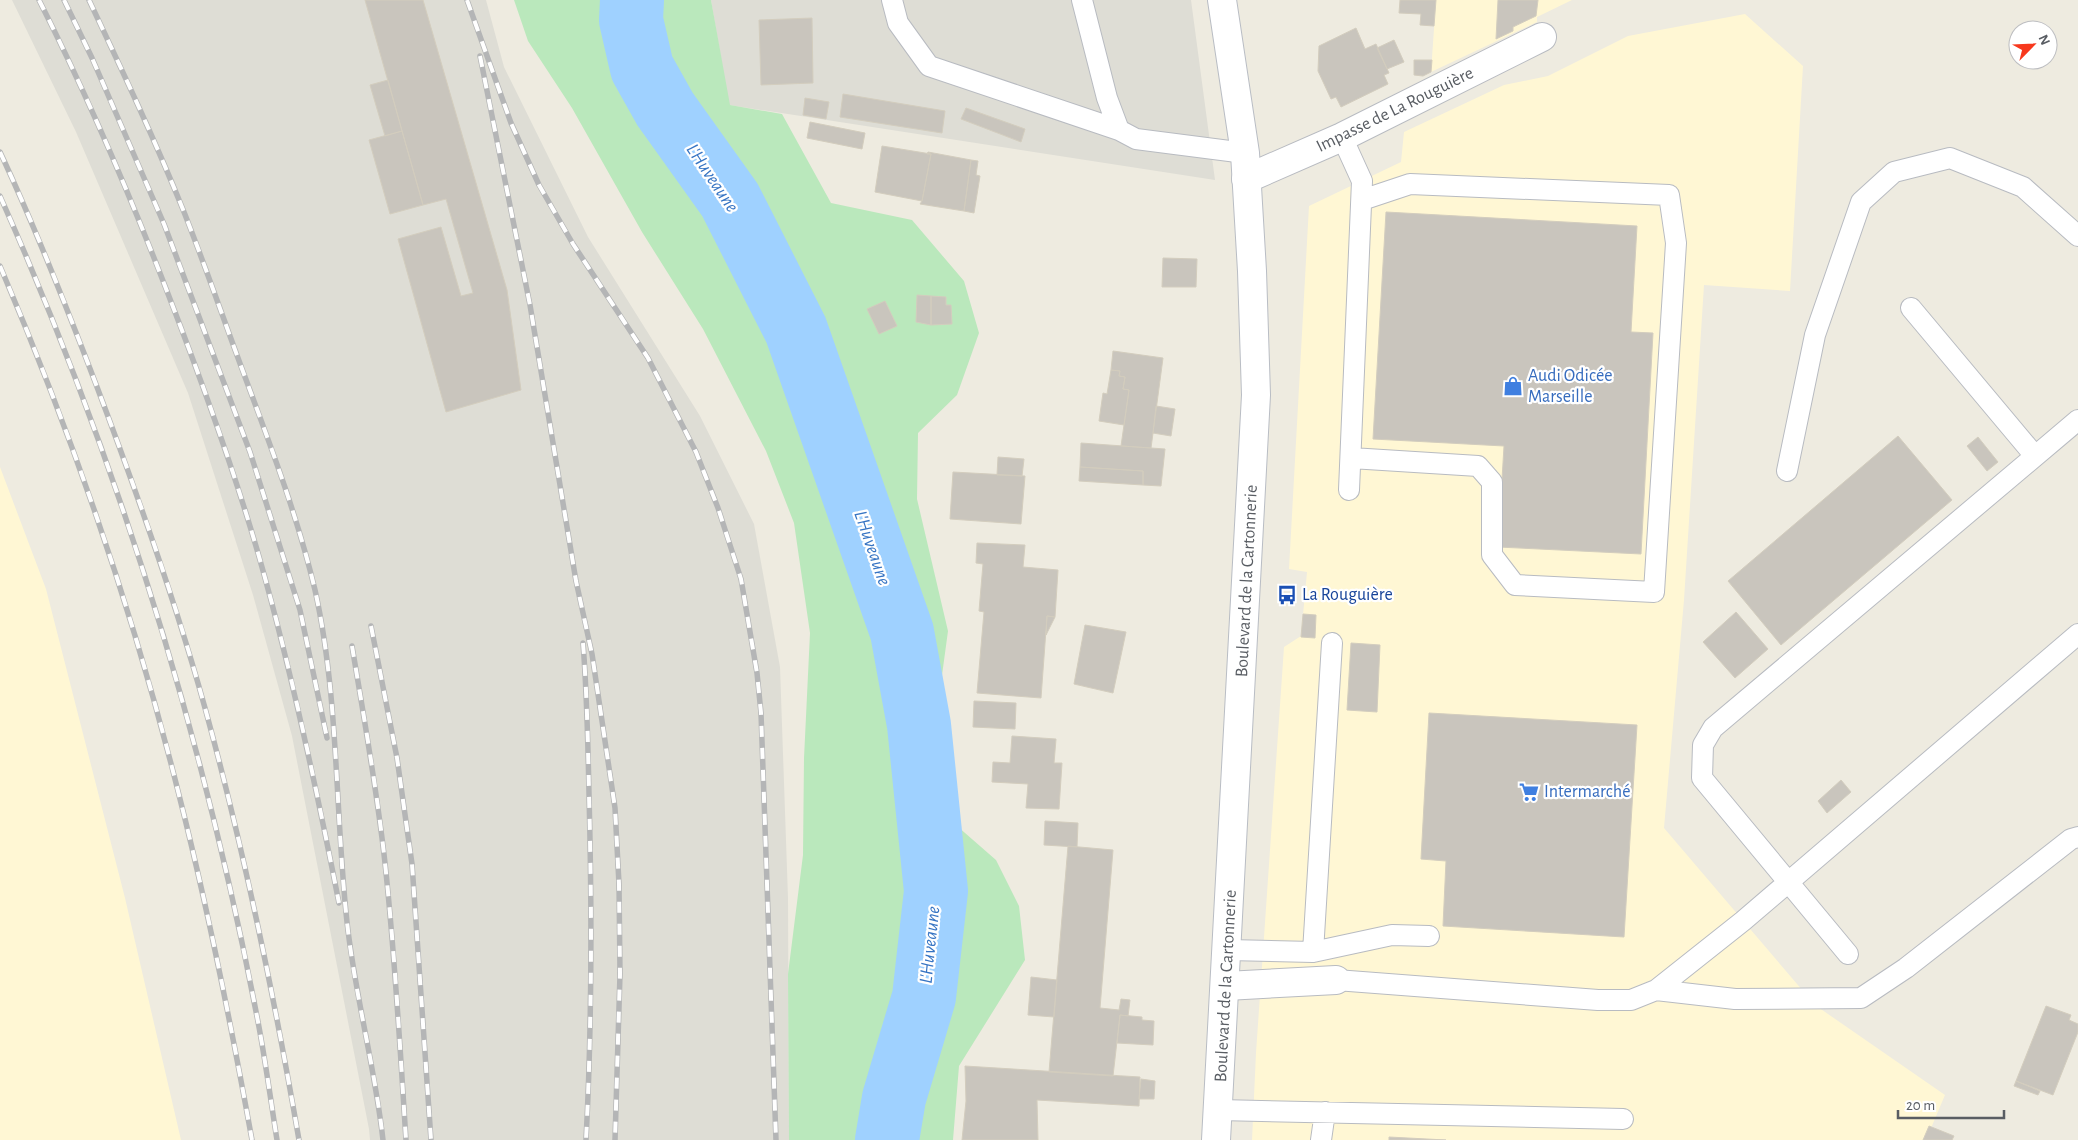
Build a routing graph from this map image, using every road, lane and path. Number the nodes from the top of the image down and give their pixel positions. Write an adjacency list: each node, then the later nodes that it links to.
1 (892, 0): 5 (lane)
2 (1082, 0): 5 (lane)
3 (1224, 12): 7 (main road, Boulevard de la Cartonnerie)
4 (1542, 37): 6 (main road, Impasse de La Rouguière)
5 (1118, 130): 7 (lane)
6 (1342, 136): 8 (main road, Impasse de La Rouguière); 9 (lane)
7 (1244, 153): 8 (main road, Boulevard de la Cartonnerie)
8 (1246, 179): 22 (main road, Boulevard de la Cartonnerie)
9 (1362, 200): 14 (lane); 14 (lane)
10 (2078, 236): 15 (lane)
11 (1911, 308): 13 (lane)
12 (2078, 420): 13 (lane)
13 (2035, 456): 20 (lane)
14 (1351, 458): 16 (lane)
15 (1787, 471)
16 (1349, 490)
17 (2078, 634): 20 (lane)
18 (1332, 643): 23 (lane)
19 (2078, 837): 27 (lane)
20 (1787, 881): 24 (lane); 27 (lane)
21 (1429, 936): 23 (lane)
22 (1228, 950): 23 (lane); 26 (main road, Boulevard de la Cartonnerie)
23 (1313, 952)
24 (1848, 954)
25 (1336, 980): 26 (main road); 27 (lane)
26 (1226, 986): 28 (main road, Boulevard de la Cartonnerie)
27 (1656, 990)
28 (1219, 1110): 29 (lane); 31 (main road, Boulevard de la Cartonnerie)
29 (1325, 1112): 30 (lane); 32 (lane)
30 (1623, 1119)
31 (1216, 1140)
32 (1321, 1140)

